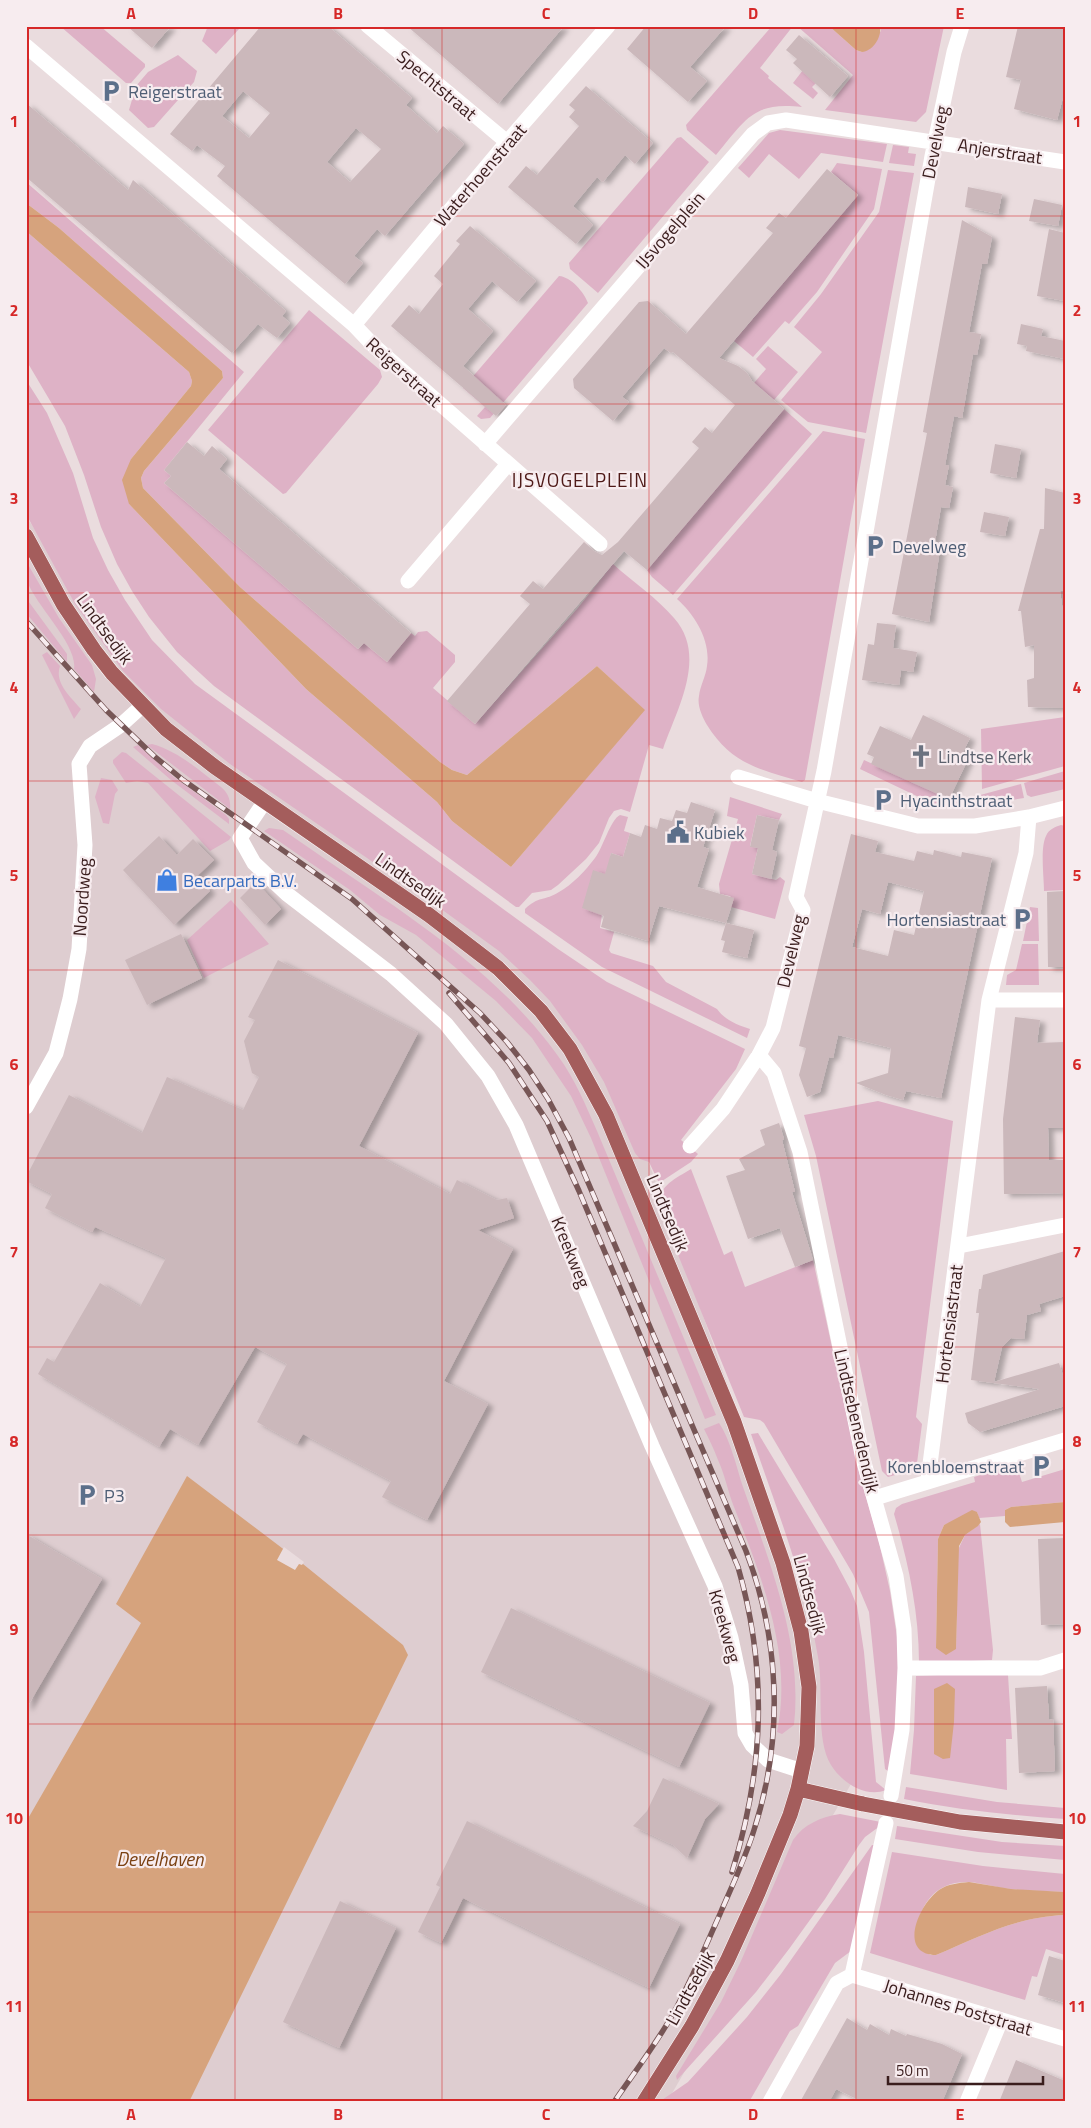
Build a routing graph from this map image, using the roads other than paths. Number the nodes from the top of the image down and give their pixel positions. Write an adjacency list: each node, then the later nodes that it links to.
1 (368, 26): 6 (street, Spechtstraat)
2 (608, 26): 6 (street, Waterhoenstraat)
3 (962, 26): 5 (street, Develweg)
4 (26, 46): 8 (street, Reigerstraat)
5 (935, 141): 7 (street, Anjerstraat); 9 (street, IJsvogelplein); 17 (street, Develweg)
6 (507, 142): 8 (street, Waterhoenstraat)
7 (1065, 162)
8 (354, 325): 9 (street, Reigerstraat)
9 (485, 444): 10 (street)
10 (508, 464): 12 (street); 13 (street)
11 (26, 536): 14 (main road, Lindtsedijk)
12 (600, 544)
13 (408, 581)
14 (142, 706): 16 (main road, Lindtsedijk); 23 (street, Noordweg)
15 (738, 777): 17 (street)
16 (264, 801): 32 (main road, Lindtsedijk); 32 (street, Kreekweg)
17 (817, 801): 19 (street); 22 (street, Develweg)
18 (1065, 808): 19 (street)
19 (1029, 817): 20 (street, Hortensiastraat)
20 (989, 1000): 21 (street); 26 (street, Hortensiastraat)
21 (1065, 1000)
22 (760, 1055): 24 (street, Develweg); 29 (street, Lindtsebenedendijk)
23 (26, 1108)
24 (690, 1146)
25 (1065, 1225): 26 (street)
26 (959, 1246): 28 (street, Hortensiastraat)
27 (1065, 1440): 28 (street)
28 (928, 1480): 29 (street)
29 (875, 1498): 31 (street, Lindtsebenedendijk)
30 (1065, 1660): 31 (street)
31 (906, 1668): 34 (street, Lindtsebenedendijk)
32 (802, 1771): 33 (main road, Lindtsedijk)
33 (798, 1789): 36 (main road, bridge); 40 (main road, Lindtsedijk)
34 (891, 1796)
35 (886, 1823): 37 (street)
36 (1065, 1832)
37 (852, 1975): 38 (street, Johannes Poststraat); 41 (street)
38 (1001, 2020): 39 (street, Johannes Poststraat); 42 (street)
39 (1065, 2039)
40 (644, 2102)
41 (770, 2102)
42 (967, 2102)

